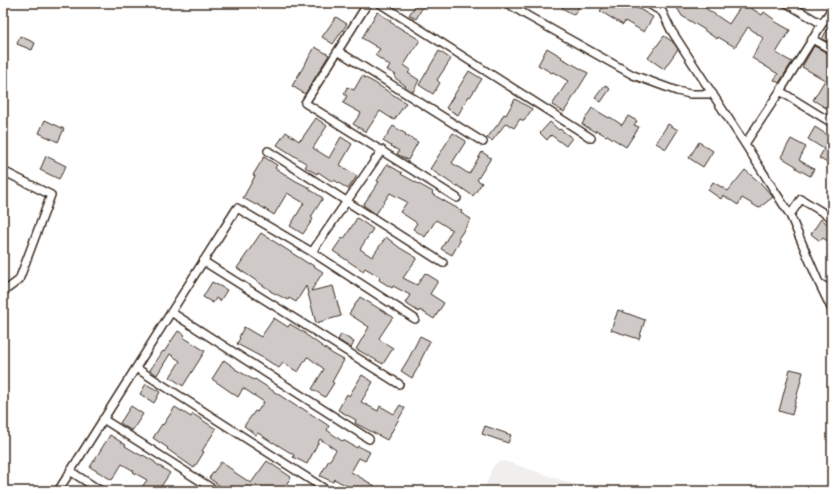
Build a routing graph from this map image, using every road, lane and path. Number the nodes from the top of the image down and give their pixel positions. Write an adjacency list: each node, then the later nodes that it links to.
1 (368, 3): 12 (street)
2 (379, 3): 16 (street)
3 (507, 3): 14 (street)
4 (648, 3): 8 (street)
5 (658, 3): 8 (street)
6 (786, 3): 9 (street)
7 (832, 9): 9 (street)
8 (662, 12): 14 (street)
9 (822, 24): 10 (street)
10 (812, 39): 11 (street); 13 (street)
11 (832, 50)
12 (338, 51): 17 (street); 19 (street)
13 (780, 91): 15 (street); 18 (street)
14 (713, 94): 18 (street)
15 (832, 123)
16 (591, 138)
17 (483, 142)
18 (745, 144): 24 (street)
19 (382, 150): 22 (street); 23 (street)
20 (268, 151): 23 (street)
21 (3, 171): 30 (street)
22 (457, 198)
23 (346, 201): 26 (street); 28 (street)
24 (790, 215): 25 (street); 29 (street)
25 (832, 218)
26 (312, 252): 27 (street); 34 (street)
27 (203, 261): 33 (street); 36 (street)
28 (443, 263)
29 (819, 283): 31 (street); 32 (street)
30 (3, 292)
31 (832, 292)
32 (832, 310)
33 (171, 312): 35 (street); 38 (street)
34 (415, 319)
35 (136, 368): 37 (street); 43 (street)
36 (399, 384)
37 (103, 419): 39 (street); 42 (street)
38 (369, 439)
39 (70, 471): 40 (street); 41 (street)
40 (58, 491)
41 (101, 491)
42 (216, 491)
43 (328, 491)

